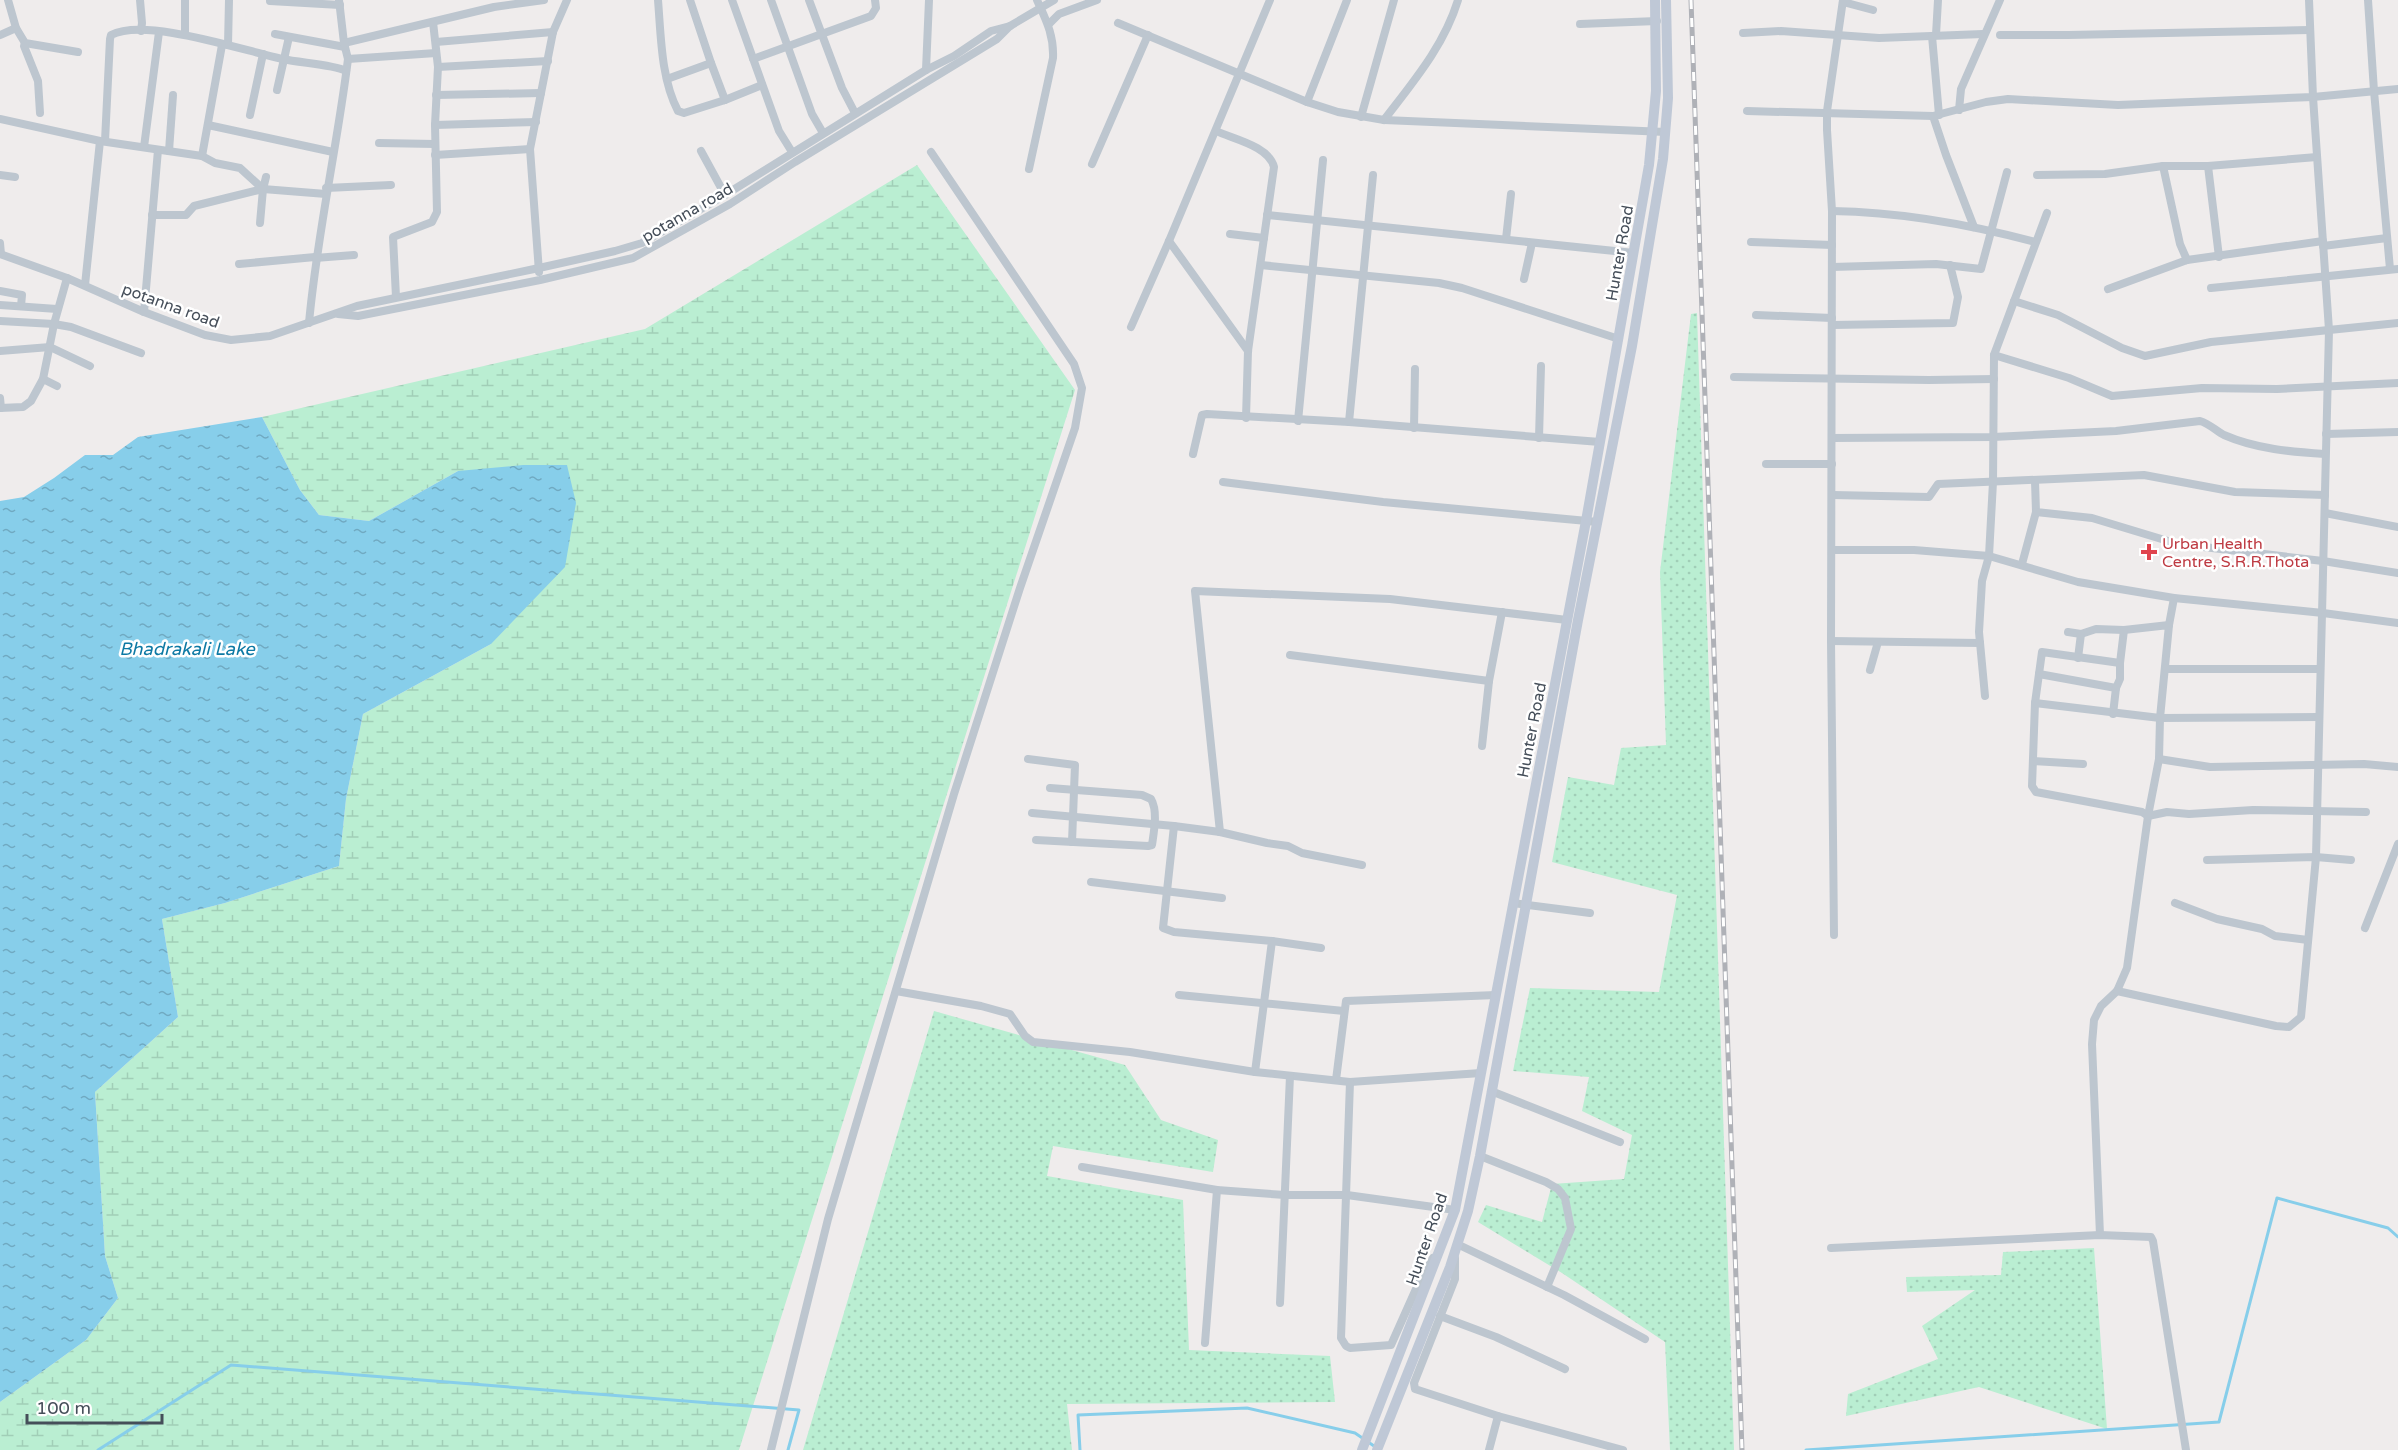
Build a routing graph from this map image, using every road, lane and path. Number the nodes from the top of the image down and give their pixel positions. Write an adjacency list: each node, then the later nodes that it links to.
1 (140, 0): 40 (street)
2 (185, 0): 43 (street)
3 (229, 0): 56 (street)
4 (540, 0): 29 (street)
5 (567, 0): 42 (street)
6 (658, 0): 71 (street)
7 (690, 0): 66 (street)
8 (732, 0): 62 (street)
9 (771, 0): 58 (street)
10 (809, 0): 49 (street)
11 (875, 0): 49 (street)
12 (929, 0): 68 (street)
13 (1054, 0): 30 (street, potanna road)
14 (1097, 0): 32 (street)
15 (1270, 0): 70 (street)
16 (1347, 0): 81 (street)
17 (1394, 0): 89 (street)
18 (1458, 0): 91 (street)
19 (1655, 0): 33 (street, Hunter Road)
20 (1666, 0): 97 (street, Hunter Road)
21 (1938, 0): 51 (street)
22 (2000, 0): 46 (street)
23 (2309, 0): 39 (street)
24 (2368, 0): 75 (street)
25 (11, 1): 38 (street)
26 (270, 1): 28 (street)
27 (1843, 1): 31 (street); 52 (street)
28 (340, 3): 57 (street)
29 (493, 4): 34 (street)
30 (1039, 4): 32 (street); 37 (street, potanna road)
31 (1873, 10)
32 (1047, 20): 117 (street)
33 (1657, 21): 36 (street); 96 (street, Hunter Road)
34 (433, 22): 54 (street); 57 (street)
35 (1118, 23): 50 (street)
36 (1580, 24)
37 (1010, 26): 68 (street, potanna road); 166 (street, potanna road)
38 (16, 28): 48 (street); 55 (street)
39 (2309, 30): 47 (street); 79 (street)
40 (141, 31): 41 (street); 99 (street)
41 (159, 32): 43 (street); 102 (street)
42 (553, 32): 54 (street); 65 (street)
43 (185, 33): 56 (street)
44 (1743, 33): 52 (street)
45 (275, 34): 53 (street)
46 (1983, 34): 51 (street); 82 (street)
47 (2000, 34)
48 (0, 35)
49 (822, 35): 58 (street); 86 (street)
50 (1148, 35): 70 (street); 114 (street)
51 (1934, 35): 52 (street); 88 (street)
52 (1839, 36): 84 (street)
53 (289, 37): 57 (street); 63 (street)
54 (436, 42): 60 (street)
55 (25, 43): 59 (street); 85 (street)
56 (225, 45): 61 (street); 93 (street)
57 (344, 45): 64 (street)
58 (787, 47): 62 (street); 98 (street)
59 (78, 52)
60 (436, 53): 64 (street); 67 (street)
61 (263, 54): 63 (street); 87 (street)
62 (753, 58): 72 (street)
63 (284, 59): 69 (street); 74 (street)
64 (348, 60): 69 (street)
65 (548, 61): 67 (street); 76 (street)
66 (711, 63): 71 (street); 80 (street)
67 (438, 67): 78 (street)
68 (926, 70): 86 (street, potanna road)
69 (346, 71): 107 (street)
70 (1239, 75): 81 (street); 95 (street)
71 (667, 78): 80 (street)
72 (762, 85): 80 (street); 108 (street)
73 (2398, 88): 75 (street)
74 (278, 90)
75 (2374, 91): 79 (street); 140 (street)
76 (541, 93): 78 (street); 92 (street)
77 (173, 95): 105 (street)
78 (436, 95): 94 (street)
79 (2313, 97): 82 (street); 112 (street)
80 (724, 100)
81 (1307, 102): 89 (street)
82 (1959, 110): 88 (street)
83 (1747, 111): 84 (street)
84 (1827, 111): 88 (street); 129 (street)
85 (40, 113)
86 (855, 113): 98 (street, potanna road)
87 (250, 115)
88 (1936, 115): 136 (street)
89 (1361, 117): 91 (street)
90 (0, 119): 99 (street)
91 (1384, 120): 96 (street)
92 (536, 122): 94 (street); 103 (street)
93 (208, 125): 107 (street); 111 (street)
94 (435, 125): 101 (street)
95 (1216, 131): 132 (street); 142 (street)
96 (1653, 132): 97 (street); 149 (street, Hunter Road)
97 (1666, 132): 225 (street, Hunter Road)
98 (823, 133): 108 (street, potanna road)
99 (102, 141): 102 (street); 167 (street)
100 (379, 143): 101 (street)
101 (435, 144): 110 (street)
102 (144, 147): 104 (street)
103 (530, 149): 110 (street); 159 (street)
104 (158, 150): 105 (street); 131 (street)
105 (169, 151): 111 (street)
106 (701, 151): 128 (street)
107 (333, 152): 126 (street)
108 (792, 152): 128 (street, potanna road)
109 (931, 152): 294 (street)
110 (435, 155): 171 (street)
111 (202, 156): 125 (street)
112 (2317, 157): 116 (street); 147 (street)
113 (1323, 160): 133 (street)
114 (1092, 164)
115 (2163, 166): 116 (street); 121 (street); 154 (street)
116 (2208, 166): 153 (street)
117 (1029, 169)
118 (2007, 172): 137 (street)
119 (0, 175): 122 (street)
120 (1373, 175): 135 (street)
121 (2037, 175)
122 (15, 177)
123 (266, 177): 125 (street)
124 (391, 185): 126 (street)
125 (263, 189): 126 (street); 131 (street); 134 (street)
126 (326, 191): 152 (street)
127 (1511, 194): 141 (street)
128 (724, 195): 159 (street, potanna road)
129 (1832, 211): 136 (street); 148 (street)
130 (2047, 213): 144 (street)
131 (152, 215): 176 (street)
132 (1267, 215): 133 (street); 139 (street)
133 (1318, 221): 135 (street); 161 (street)
134 (261, 223)
135 (1368, 225): 141 (street); 162 (street)
136 (1974, 227): 137 (street)
137 (1992, 231): 144 (street); 157 (street)
138 (1230, 234): 139 (street)
139 (1264, 238): 156 (street)
140 (2387, 238): 147 (street); 160 (street)
141 (1506, 239): 146 (street)
142 (1169, 241): 184 (street); 189 (street)
143 (1751, 242): 148 (street)
144 (2035, 242): 172 (street)
145 (0, 243): 150 (street)
146 (1532, 243): 149 (street); 165 (street)
147 (2323, 244): 153 (street); 163 (street)
148 (1832, 245): 158 (street)
149 (1634, 253): 186 (street, Hunter Road)
150 (0, 254): 164 (street, potanna road)
151 (354, 255): 152 (street)
152 (315, 257): 155 (street); 181 (street)
153 (2219, 257): 154 (street)
154 (2187, 260): 169 (street)
155 (239, 264)
156 (1261, 265): 161 (street); 189 (street)
157 (1950, 265): 158 (street); 180 (street)
158 (1832, 267): 180 (street)
159 (539, 268): 166 (street); 171 (street, potanna road)
160 (2394, 269): 163 (street)
161 (1313, 271): 162 (street); 205 (street)
162 (1362, 276): 186 (street); 206 (street)
163 (2326, 276): 168 (street); 185 (street)
164 (67, 278): 167 (street, potanna road); 175 (street)
165 (1524, 279)
166 (540, 280): 177 (street, potanna road)
167 (85, 285): 176 (street, potanna road)
168 (2211, 288)
169 (2108, 289)
170 (0, 291): 174 (street)
171 (396, 297): 177 (street, potanna road)
172 (2014, 302): 185 (street); 191 (street)
173 (0, 305): 174 (street)
174 (21, 306): 175 (street)
175 (57, 309): 183 (street)
176 (144, 312): 181 (street, potanna road)
177 (337, 314): 181 (street, potanna road)
178 (1756, 315): 180 (street)
179 (0, 321): 183 (street)
180 (1832, 321): 196 (street)
181 (309, 322)
182 (2398, 323): 185 (street)
183 (54, 324): 187 (street); 190 (street)
184 (1131, 327)
185 (2329, 330): 201 (street)
186 (1619, 339): 213 (street, Hunter Road)
187 (50, 347): 188 (street); 192 (street); 197 (street)
188 (0, 351)
189 (1248, 351): 204 (street)
190 (141, 353)
191 (1994, 355): 198 (street); 201 (street)
192 (90, 366)
193 (1541, 366): 211 (street)
194 (1415, 369): 207 (street)
195 (1734, 377): 196 (street)
196 (1832, 377): 198 (street); 212 (street)
197 (43, 379): 200 (street); 203 (street)
198 (1994, 379): 210 (street)
199 (2398, 383): 201 (street)
200 (57, 386)
201 (2328, 387): 209 (street)
202 (0, 398): 203 (street)
203 (0, 408)
204 (1246, 417): 205 (street); 215 (street)
205 (1298, 421): 206 (street)
206 (1349, 422): 207 (street)
207 (1414, 428): 211 (street)
208 (2398, 432): 209 (street)
209 (2326, 434): 214 (street)
210 (1993, 437): 212 (street); 214 (street); 220 (street)
211 (1539, 438): 213 (street)
212 (1832, 438): 217 (street)
213 (1600, 442): 225 (street, Hunter Road)
214 (2325, 453): 222 (street)
215 (1193, 454)
216 (1766, 464): 217 (street)
217 (1832, 464): 221 (street)
218 (2035, 481): 220 (street); 222 (street); 223 (street)
219 (1223, 482): 225 (street)
220 (1993, 482): 221 (street); 228 (street)
221 (1833, 495): 227 (street)
222 (2325, 495): 224 (street)
223 (2036, 512): 229 (street); 230 (street)
224 (2325, 513): 226 (street); 229 (street)
225 (1592, 522): 235 (street, Hunter Road); 287 (street, Hunter Road)
226 (2398, 527)
227 (1832, 550): 228 (street); 241 (street)
228 (1989, 556): 230 (street); 243 (street)
229 (2323, 561): 231 (street); 234 (street)
230 (2022, 564): 232 (street)
231 (2398, 573)
232 (2174, 598): 234 (street); 237 (street)
233 (1502, 612): 235 (street); 251 (street); 274 (street)
234 (2323, 613): 236 (street); 248 (street)
235 (1567, 621): 285 (street, Hunter Road)
236 (2398, 623)
237 (2169, 625): 238 (street); 247 (street)
238 (2124, 630): 240 (street); 246 (street)
239 (2068, 632): 240 (street)
240 (2081, 634): 245 (street)
241 (1831, 641): 242 (street); 290 (street)
242 (1878, 642): 243 (street); 249 (street)
243 (1980, 643): 253 (street)
244 (1290, 655): 251 (street)
245 (2078, 658): 246 (street); 250 (street)
246 (2120, 663): 252 (street)
247 (2166, 669): 248 (street); 257 (street)
248 (2319, 669): 256 (street)
249 (1870, 670)
250 (2039, 674): 252 (street); 254 (street)
251 (1489, 681): 258 (street)
252 (2116, 688): 255 (street)
253 (1985, 696)
254 (2035, 703): 255 (street); 261 (street)
255 (2113, 714): 257 (street)
256 (2318, 717): 257 (street); 263 (street)
257 (2160, 718): 260 (street)
258 (1482, 746)
259 (1028, 759): 266 (street)
260 (2159, 759): 263 (street); 270 (street)
261 (2033, 761): 262 (street); 270 (street)
262 (2083, 764)
263 (2317, 766): 264 (street); 267 (street)
264 (2398, 767)
265 (1050, 788): 266 (street)
266 (1075, 791): 271 (street); 272 (street)
267 (2315, 811): 268 (street); 270 (street); 278 (street)
268 (2366, 812)
269 (1032, 813): 271 (street)
270 (2148, 816): 295 (street)
271 (1073, 817): 272 (street); 276 (street)
272 (1155, 824): 273 (street); 276 (street)
273 (1174, 826): 274 (street); 283 (street)
274 (1220, 832): 281 (street)
275 (1035, 840): 276 (street)
276 (1072, 842)
277 (2398, 844): 289 (street)
278 (2316, 857): 279 (street); 280 (street); 291 (street)
279 (2207, 860)
280 (2351, 860)
281 (1362, 865)
282 (1091, 882): 283 (street)
283 (1166, 890): 284 (street); 292 (street)
284 (1222, 898)
285 (1513, 903): 287 (street); 297 (street, Hunter Road)
286 (2175, 903): 291 (street)
287 (1525, 905): 288 (street); 305 (street, Hunter Road)
288 (1590, 913)
289 (2365, 928)
290 (1834, 935)
291 (2308, 940): 295 (street)
292 (1272, 941): 293 (street); 298 (street)
293 (1321, 948)
294 (896, 991): 300 (street); 324 (street)
295 (2117, 991): 313 (street)
296 (1179, 995): 298 (street)
297 (1496, 995): 299 (street); 301 (street, Hunter Road)
298 (1264, 1003): 299 (street); 300 (street)
299 (1344, 1011): 303 (street)
300 (1255, 1072): 302 (street)
301 (1481, 1073): 304 (street); 312 (street, Hunter Road)
302 (1290, 1076): 303 (street); 310 (street)
303 (1336, 1080): 304 (street)
304 (1350, 1082): 311 (street)
305 (1491, 1091): 306 (street); 307 (street, Hunter Road)
306 (1620, 1142)
307 (1480, 1156): 315 (street, Hunter Road); 317 (street)
308 (1082, 1167): 309 (street)
309 (1217, 1190): 310 (street); 321 (street)
310 (1285, 1195): 311 (street); 318 (street)
311 (1347, 1195): 312 (street); 316 (street)
312 (1455, 1210): 316 (street, Hunter Road)
313 (2100, 1235): 314 (street); 329 (street)
314 (1831, 1248)
315 (1456, 1249): 317 (street); 319 (street); 326 (street, Hunter Road)
316 (1440, 1251): 325 (street, Hunter Road)
317 (1547, 1287): 320 (street)
318 (1280, 1303)
319 (1440, 1316): 322 (street); 323 (street)
320 (1645, 1339)
321 (1205, 1343)
322 (1565, 1369)
323 (1498, 1416): 327 (street); 328 (street)
324 (771, 1450)
325 (1362, 1450)
326 (1377, 1450)
327 (1489, 1450)
328 (1623, 1450)
329 (2186, 1450)

